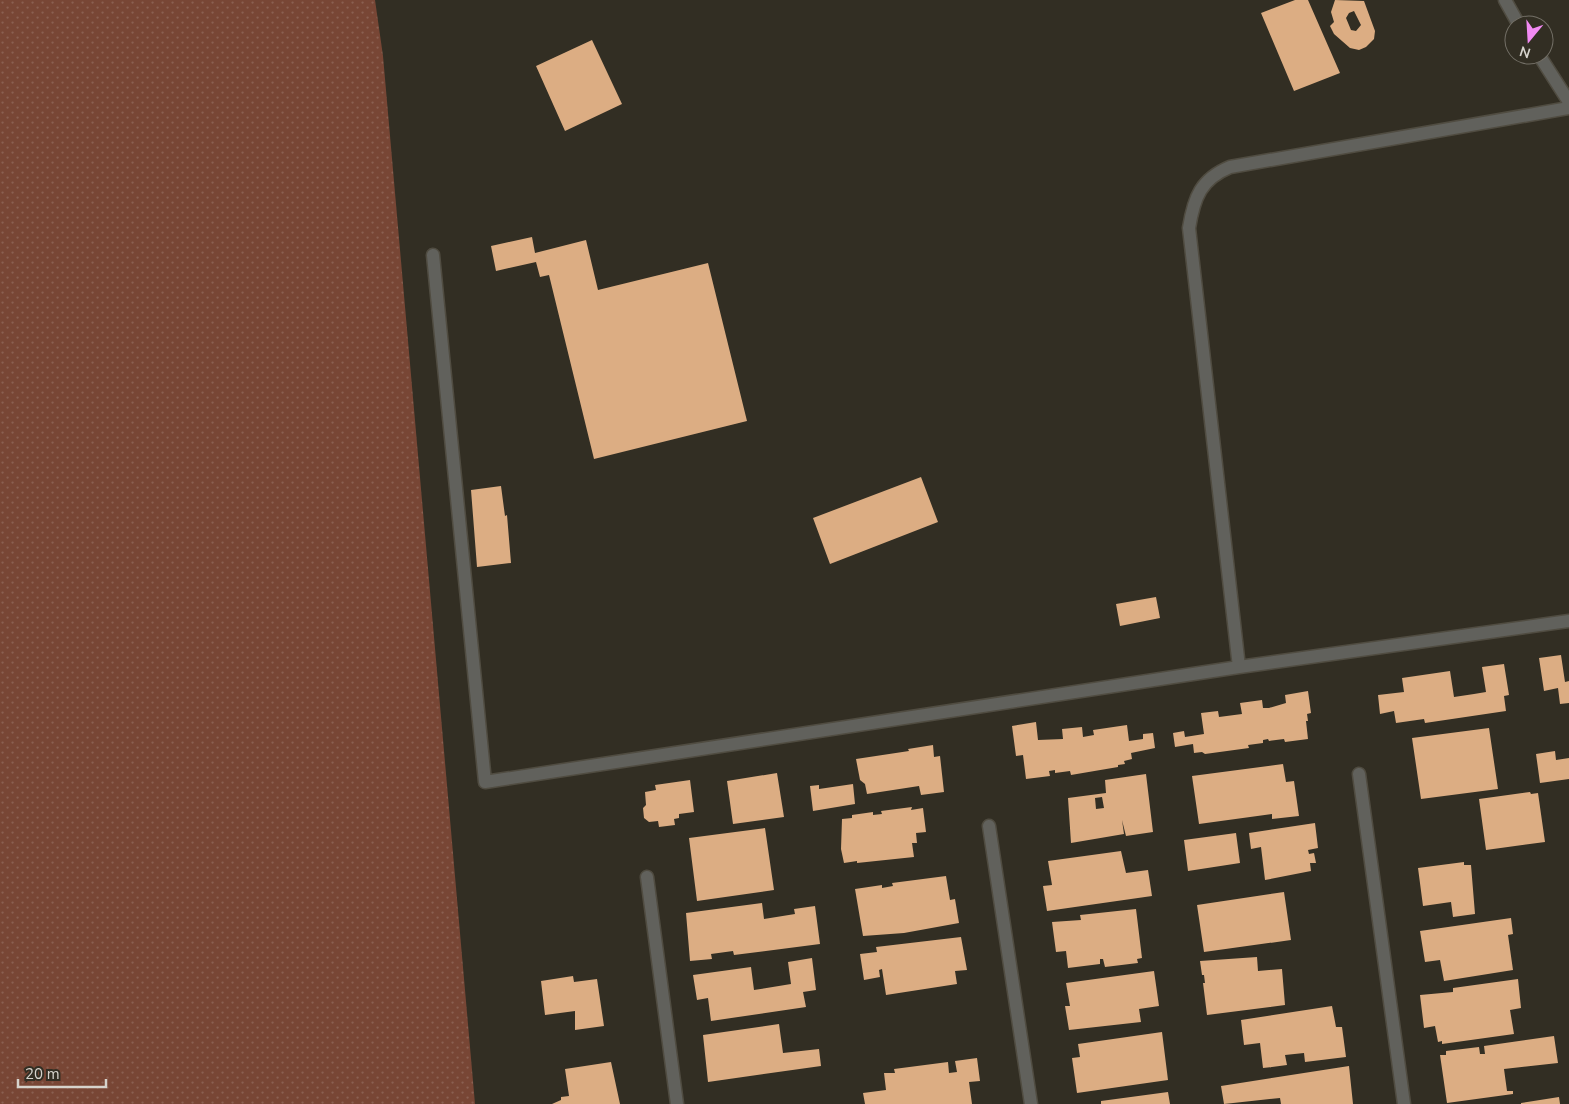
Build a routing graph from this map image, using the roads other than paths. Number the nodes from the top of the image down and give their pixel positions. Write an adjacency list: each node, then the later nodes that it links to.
1 (1505, 0): 2 (street)
2 (1513, 15)
3 (1545, 65): 4 (street)
4 (1569, 102)
5 (1569, 108): 8 (street)
6 (433, 254): 8 (street)
7 (1569, 621): 8 (street)
8 (1239, 667)
9 (1359, 774): 14 (street)
10 (990, 826): 13 (street)
11 (647, 877): 12 (street)
12 (676, 1104)
13 (1031, 1104)
14 (1404, 1104)

